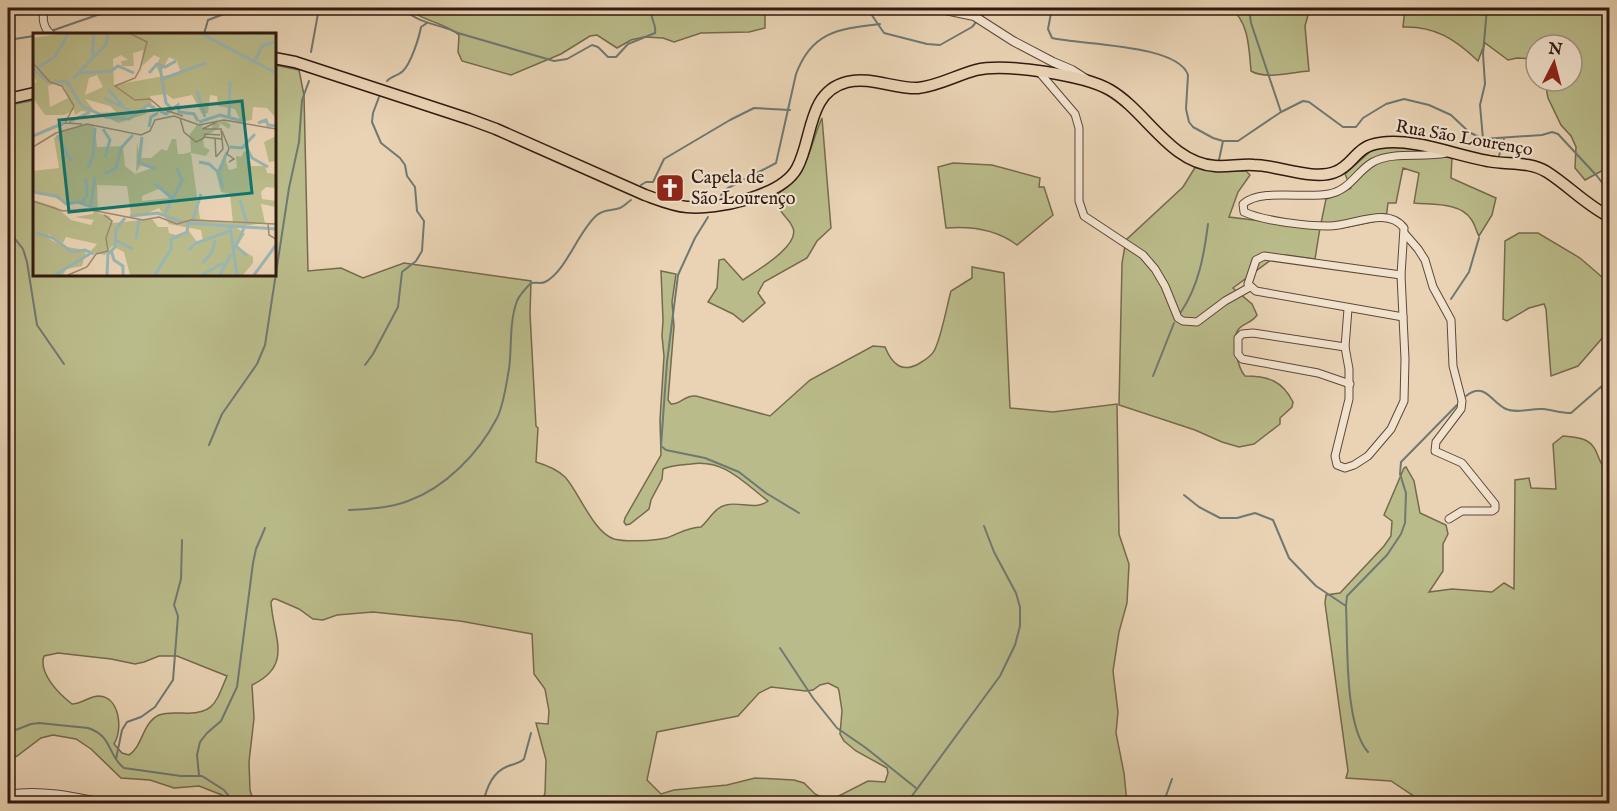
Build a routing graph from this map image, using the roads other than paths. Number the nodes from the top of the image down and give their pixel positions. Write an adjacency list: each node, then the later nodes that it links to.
1 (46, 8): 3 (street)
2 (936, 8): 6 (street)
3 (50, 33)
4 (276, 58): 5 (main road, Rua São Lourenço)
5 (1040, 73): 6 (main road, Rua São Lourenço); 13 (street)
6 (1087, 80): 9 (main road, Rua São Lourenço)
7 (33, 93): 8 (main road)
8 (8, 99)
9 (1451, 152): 10 (main road, Rua São Lourenço); 11 (street)
10 (1610, 217)
11 (1404, 234): 12 (street); 18 (street)
12 (1401, 275): 13 (street); 15 (street)
13 (1250, 287): 14 (street)
14 (1348, 309): 15 (street); 16 (street)
15 (1403, 317): 17 (street)
16 (1346, 347): 17 (street); 17 (street)
17 (1350, 384)
18 (1449, 519)
19 (8, 795): 20 (street)
20 (107, 804)
21 (130, 804): 22 (street)
22 (159, 804)

